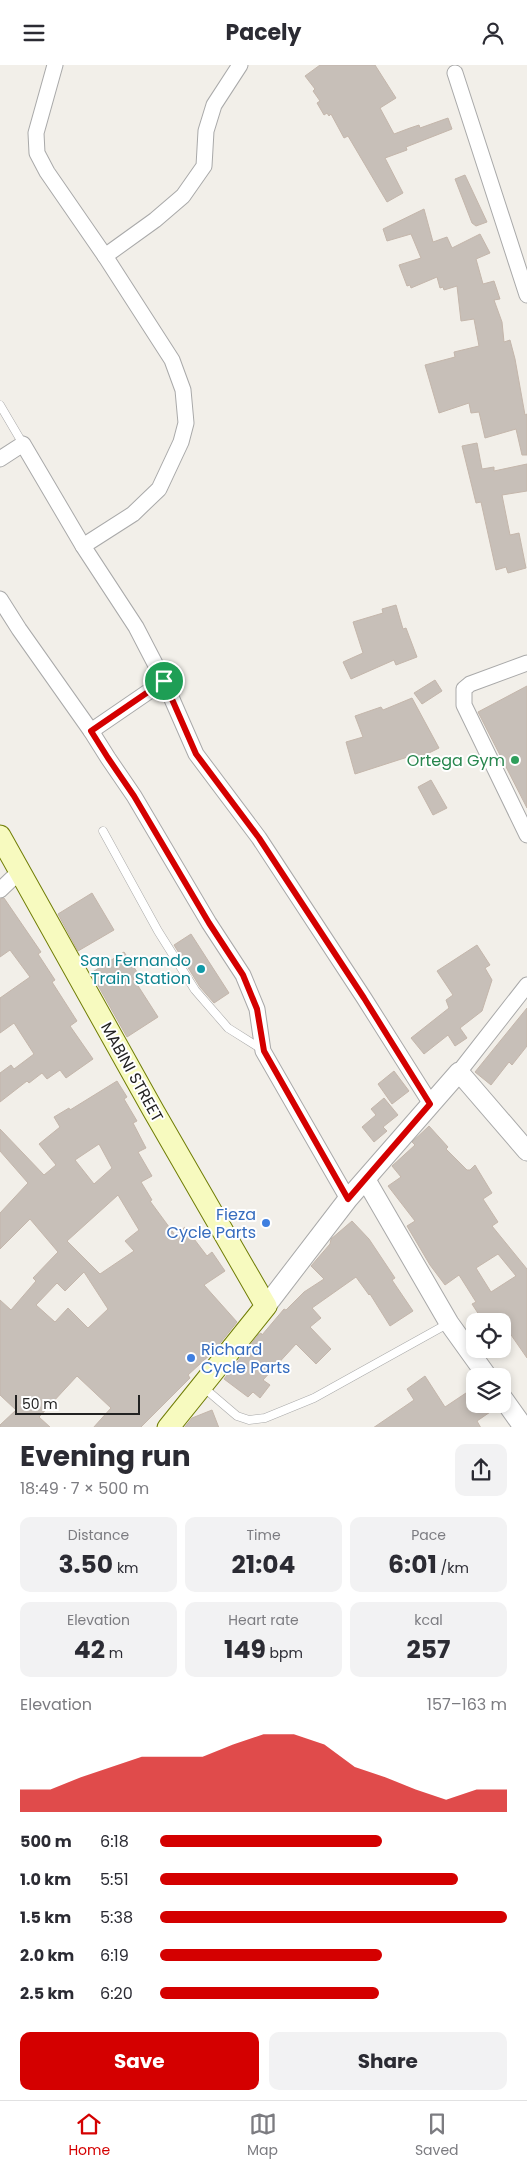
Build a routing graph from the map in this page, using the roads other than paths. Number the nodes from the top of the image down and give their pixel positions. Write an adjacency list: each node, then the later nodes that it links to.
1 (55, 65): 4 (street)
2 (240, 65): 4 (street)
3 (455, 73): 5 (street)
4 (106, 256): 9 (street)
5 (527, 295)
6 (0, 405): 7 (lane)
7 (22, 444): 8 (street); 9 (street)
8 (0, 458)
9 (83, 546): 12 (street)
10 (0, 599): 13 (street)
11 (527, 663): 15 (street)
12 (164, 681): 13 (street); 22 (street)
13 (91, 731): 20 (street)
14 (103, 831): 20 (lane)
15 (527, 835)
16 (0, 836): 17 (main road, MABINI STREET)
17 (20, 871): 18 (street); 26 (main road, MABINI STREET)
18 (0, 890)
19 (527, 985): 21 (street)
20 (264, 1051): 25 (street)
21 (459, 1072): 22 (street); 23 (street)
22 (430, 1104): 24 (street)
23 (527, 1151)
24 (366, 1181): 25 (street); 27 (street)
25 (348, 1199): 26 (street)
26 (266, 1306): 29 (main road)
27 (449, 1323): 28 (street); 29 (lane)
28 (481, 1368)
29 (201, 1386): 31 (main road)
30 (511, 1409): 32 (street)
31 (168, 1427)
32 (524, 1427)

